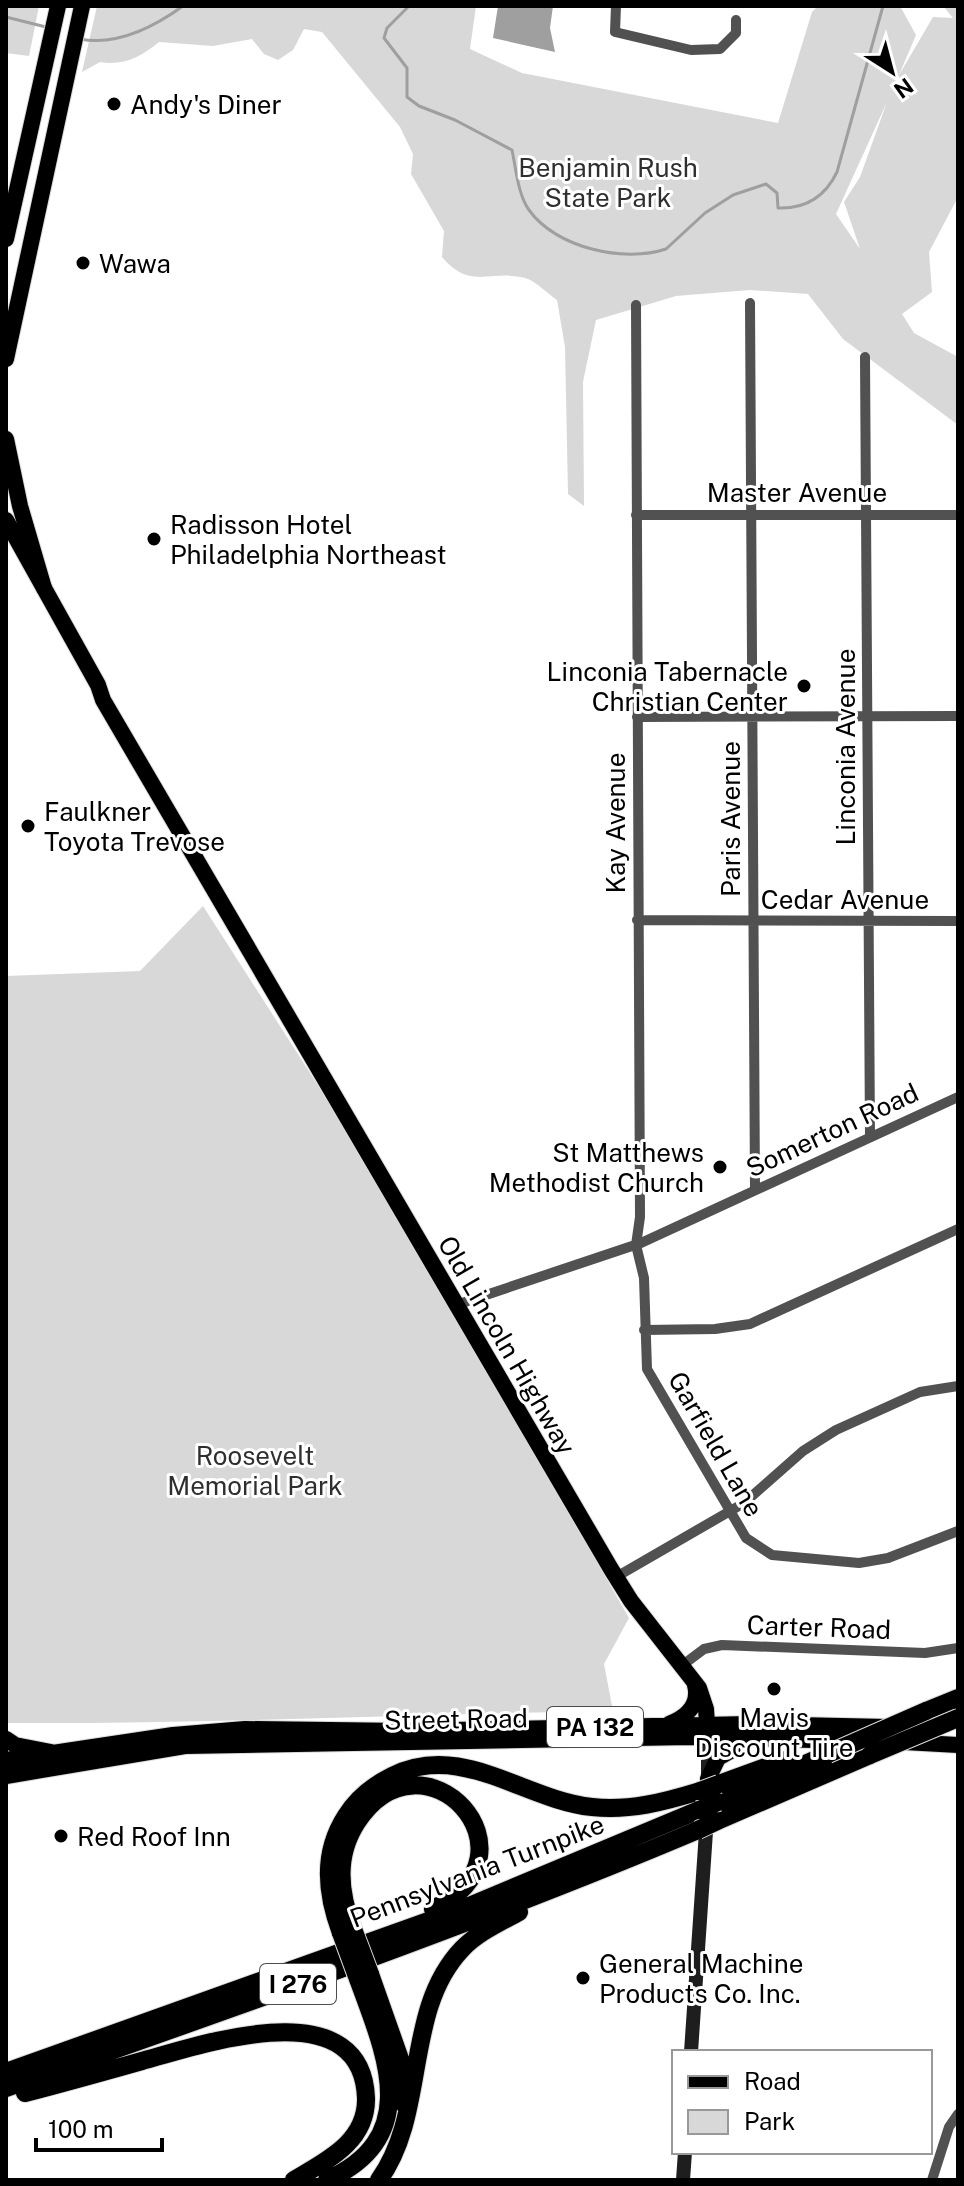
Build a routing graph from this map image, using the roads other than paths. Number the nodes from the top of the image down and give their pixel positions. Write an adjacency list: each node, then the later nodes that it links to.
1 (616, 6): 4 (street)
2 (57, 9): 5 (main road)
3 (80, 12): 9 (main road)
4 (736, 20)
5 (6, 239)
6 (750, 303): 11 (street, Paris Avenue)
7 (636, 305): 13 (street, Kay Avenue)
8 (865, 357): 12 (street, Linconia Avenue)
9 (6, 359)
10 (6, 439): 17 (main road)
11 (751, 514): 12 (street, Master Avenue); 13 (street, Master Avenue); 21 (street, Paris Avenue)
12 (866, 514): 14 (street, Master Avenue); 22 (street, Linconia Avenue)
13 (636, 515): 20 (street, Kay Avenue)
14 (958, 515)
15 (6, 520): 17 (main road, Old Lincoln Highway)
16 (6, 540): 18 (main road, Old Lincoln Highway)
17 (44, 588): 18 (main road, Old Lincoln Highway)
18 (103, 700): 32 (main road, Old Lincoln Highway)
19 (958, 716): 22 (street)
20 (637, 717): 21 (street); 23 (street, Kay Avenue)
21 (751, 717): 22 (street); 24 (street, Paris Avenue)
22 (868, 717): 25 (street, Linconia Avenue)
23 (637, 920): 24 (street, Cedar Avenue); 31 (street, Kay Avenue)
24 (752, 921): 25 (street, Cedar Avenue); 29 (street, Paris Avenue)
25 (868, 921): 26 (street, Cedar Avenue); 28 (street, Linconia Avenue)
26 (958, 921)
27 (958, 1097): 28 (street, Somerton Road)
28 (870, 1137): 29 (street, Somerton Road)
29 (755, 1190): 31 (street, Somerton Road)
30 (958, 1229): 33 (street)
31 (636, 1245): 32 (street, Somerton Road); 33 (street, Garfield Lane)
32 (456, 1305): 37 (main road, Old Lincoln Highway)
33 (644, 1330): 35 (street, Garfield Lane)
34 (958, 1386): 35 (street)
35 (729, 1511): 36 (street, Garfield Lane); 37 (street)
36 (958, 1531)
37 (616, 1577): 39 (main road, Old Lincoln Highway)
38 (958, 1648): 39 (street, Carter Road)
39 (688, 1670): 42 (main road); 44 (main road, Old Lincoln Highway)
40 (958, 1698): 51 (highway, bridge)
41 (958, 1718): 52 (highway, Pennsylvania Turnpike / I 276, bridge)
42 (665, 1725): 44 (main road, Street Road / PA 132); 48 (main road, Street Road / PA 132)
43 (958, 1727): 44 (main road, Street Road / PA 132)
44 (708, 1731): 46 (main road, Street Road / PA 132); 50 (main road, Street Road / PA 132); 51 (main road, Old Lincoln Highway)
45 (6, 1739): 48 (main road)
46 (763, 1739): 47 (main road, Street Road / PA 132); 51 (main road)
47 (958, 1745)
48 (51, 1752): 49 (main road, Street Road / PA 132)
49 (6, 1760)
50 (6, 1776)
51 (709, 1793): 53 (highway, Pennsylvania Turnpike / I 276); 53 (highway); 55 (main road, Old Lincoln Highway)
52 (588, 1876): 57 (highway, Pennsylvania Turnpike / I 276); 60 (highway)
53 (346, 1938): 53 (highway); 54 (highway, bridge); 56 (highway, Pennsylvania Turnpike / I 276)
54 (364, 1977): 60 (highway); 63 (highway)
55 (691, 2050)
56 (6, 2072)
57 (6, 2088)
58 (6, 2098): 62 (highway)
59 (958, 2114): 66 (street)
60 (405, 2126): 64 (highway)
61 (685, 2154): 65 (main road)
62 (294, 2180)
63 (327, 2180)
64 (379, 2180)
65 (683, 2180)
66 (932, 2180)

